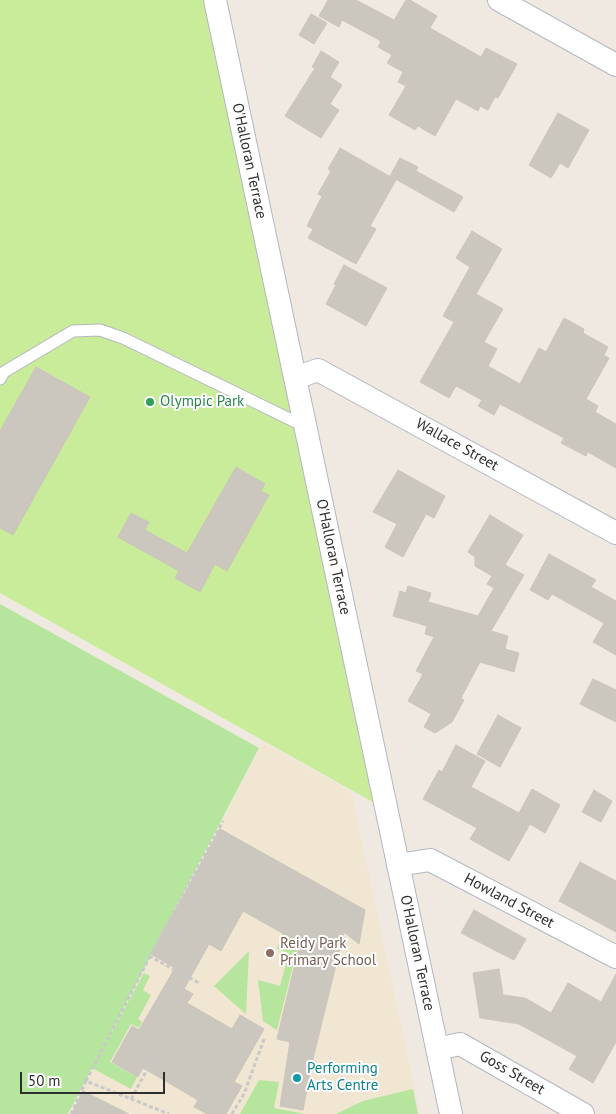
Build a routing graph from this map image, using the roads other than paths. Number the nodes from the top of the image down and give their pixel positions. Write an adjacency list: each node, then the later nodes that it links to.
1 (215, 0): 4 (street, O'Halloran Terrace)
2 (499, 0): 3 (street)
3 (616, 65)
4 (295, 378): 6 (street, O'Halloran Terrace); 7 (street, Wallace Street)
5 (0, 379): 6 (lane)
6 (306, 427): 8 (street, O'Halloran Terrace)
7 (616, 533)
8 (398, 865): 9 (street, Howland Street); 10 (street, O'Halloran Terrace)
9 (616, 957)
10 (437, 1049): 11 (street, O'Halloran Terrace); 12 (street, Goss Street)
11 (451, 1114)
12 (584, 1114)

